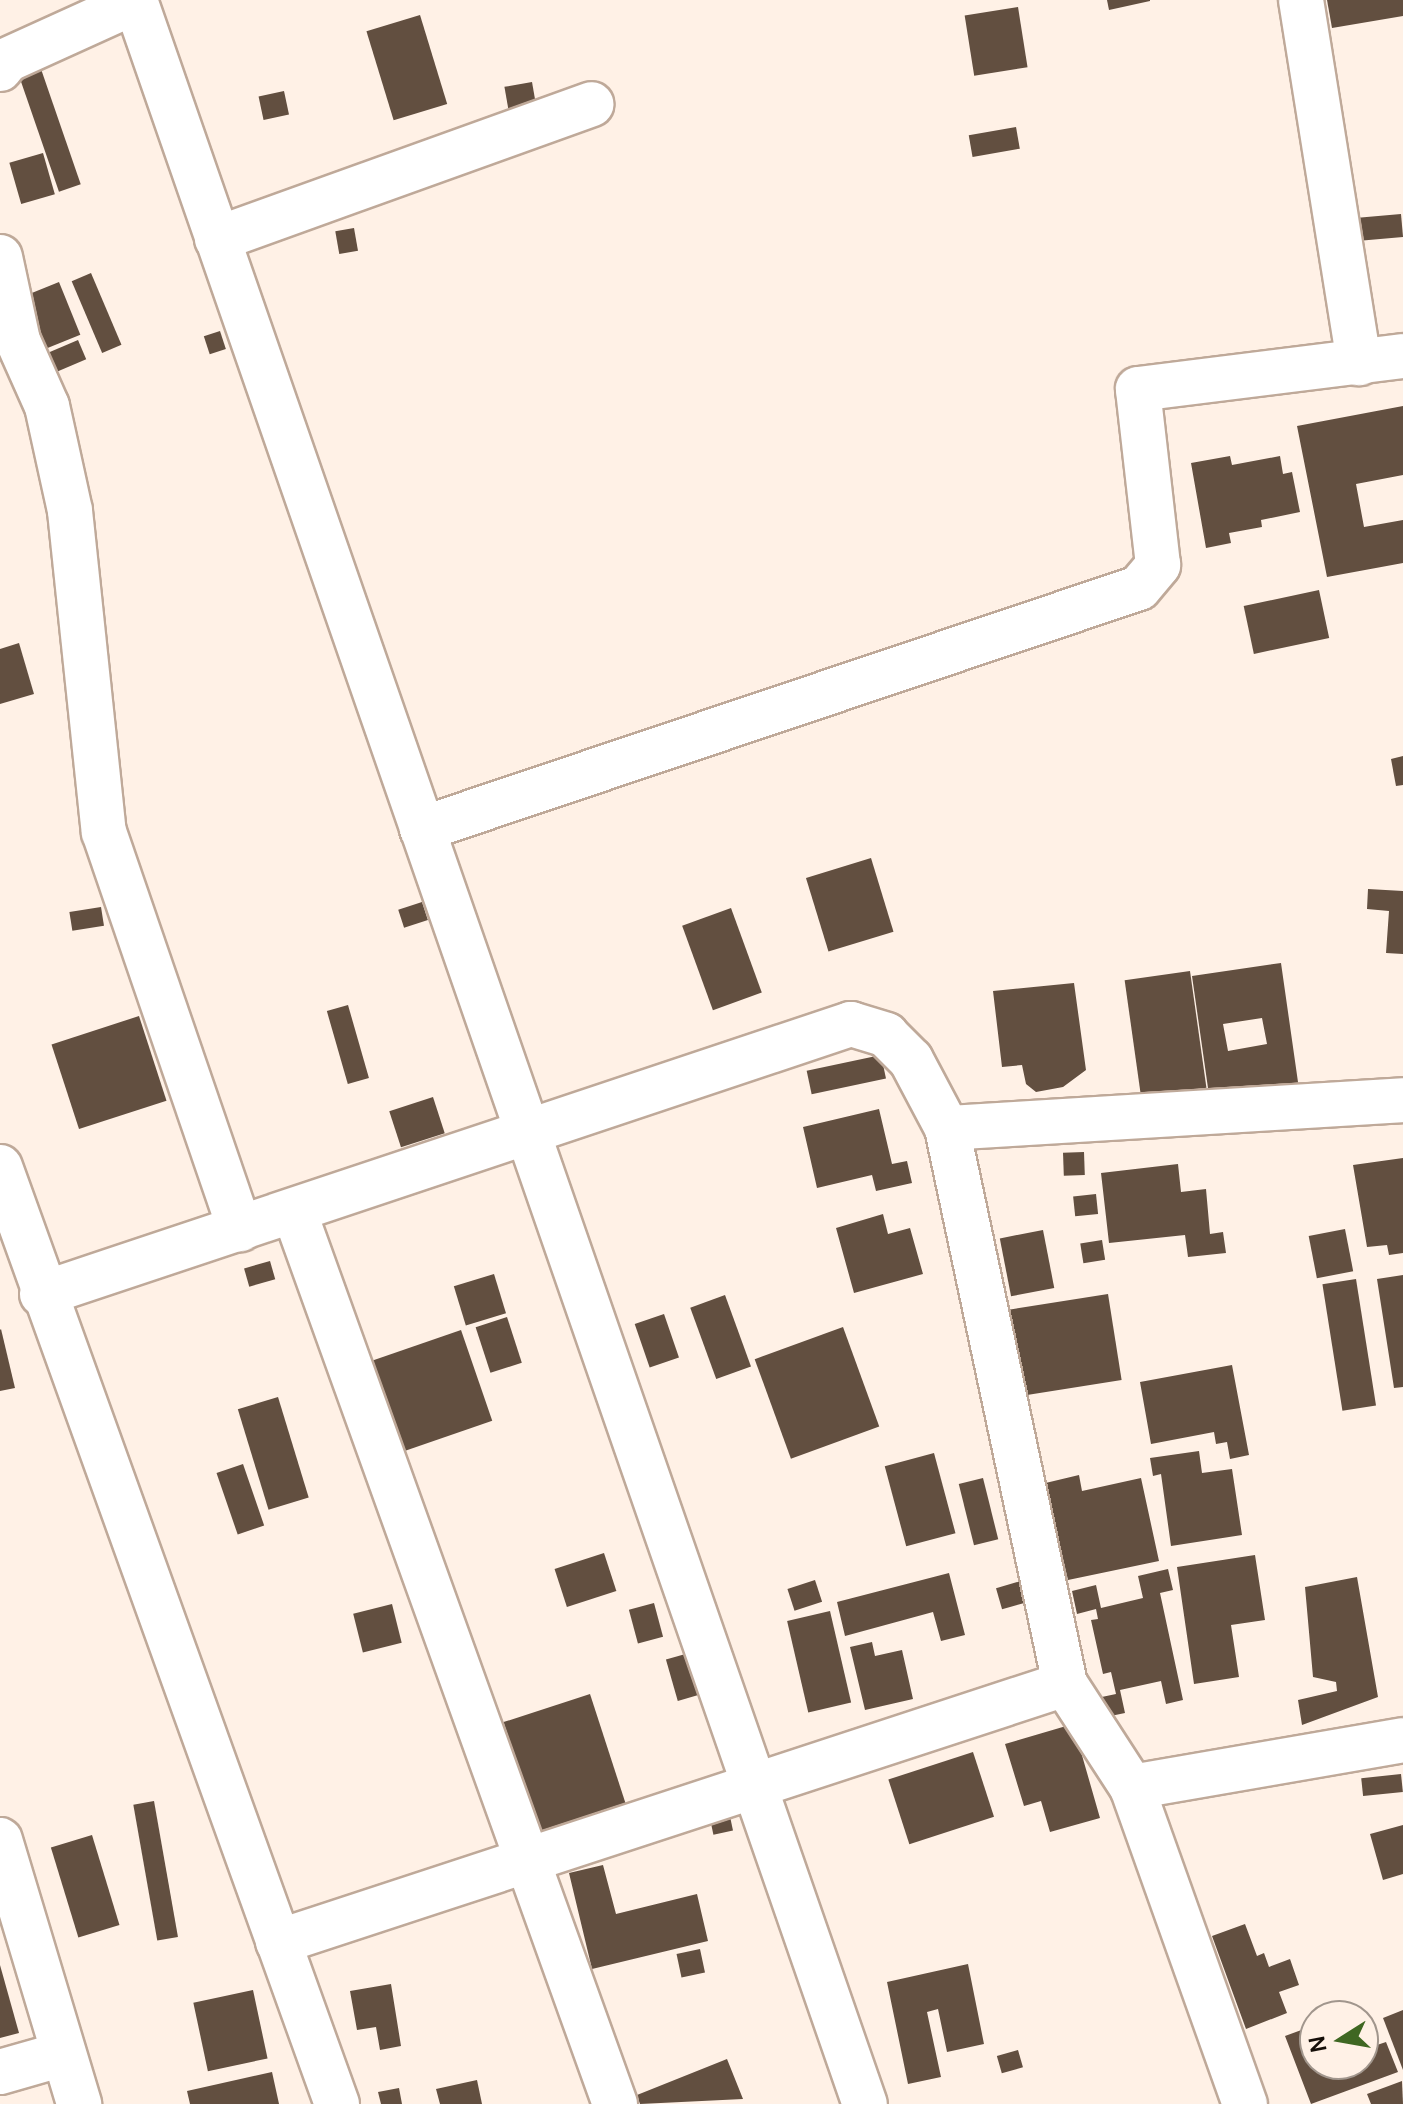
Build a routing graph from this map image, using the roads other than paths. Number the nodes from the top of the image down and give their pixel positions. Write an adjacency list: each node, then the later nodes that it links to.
1 (1301, 0): 9 (street)
2 (135, 1): 3 (street); 5 (street)
3 (0, 69)
4 (591, 104): 5 (street)
5 (217, 239): 10 (street)
6 (0, 257): 7 (street)
7 (9, 344): 16 (street)
8 (1403, 356): 9 (street)
9 (1359, 363): 10 (street)
10 (422, 829): 13 (street)
11 (1403, 1100): 12 (street)
12 (947, 1128): 13 (street); 18 (street)
13 (528, 1134): 15 (street); 20 (street)
14 (0, 1167): 17 (street)
15 (294, 1211): 16 (street); 23 (street)
16 (240, 1229): 17 (street)
17 (42, 1294): 24 (street)
18 (1065, 1684): 20 (street); 21 (street)
19 (1403, 1740): 21 (street)
20 (755, 1786): 23 (street); 30 (street)
21 (1132, 1787): 31 (street)
22 (0, 1840): 25 (street)
23 (527, 1860): 24 (street); 29 (street)
24 (278, 1942): 28 (street)
25 (63, 2054): 26 (street); 27 (street)
26 (0, 2072)
27 (79, 2104)
28 (337, 2104)
29 (615, 2104)
30 (865, 2104)
31 (1245, 2104)

